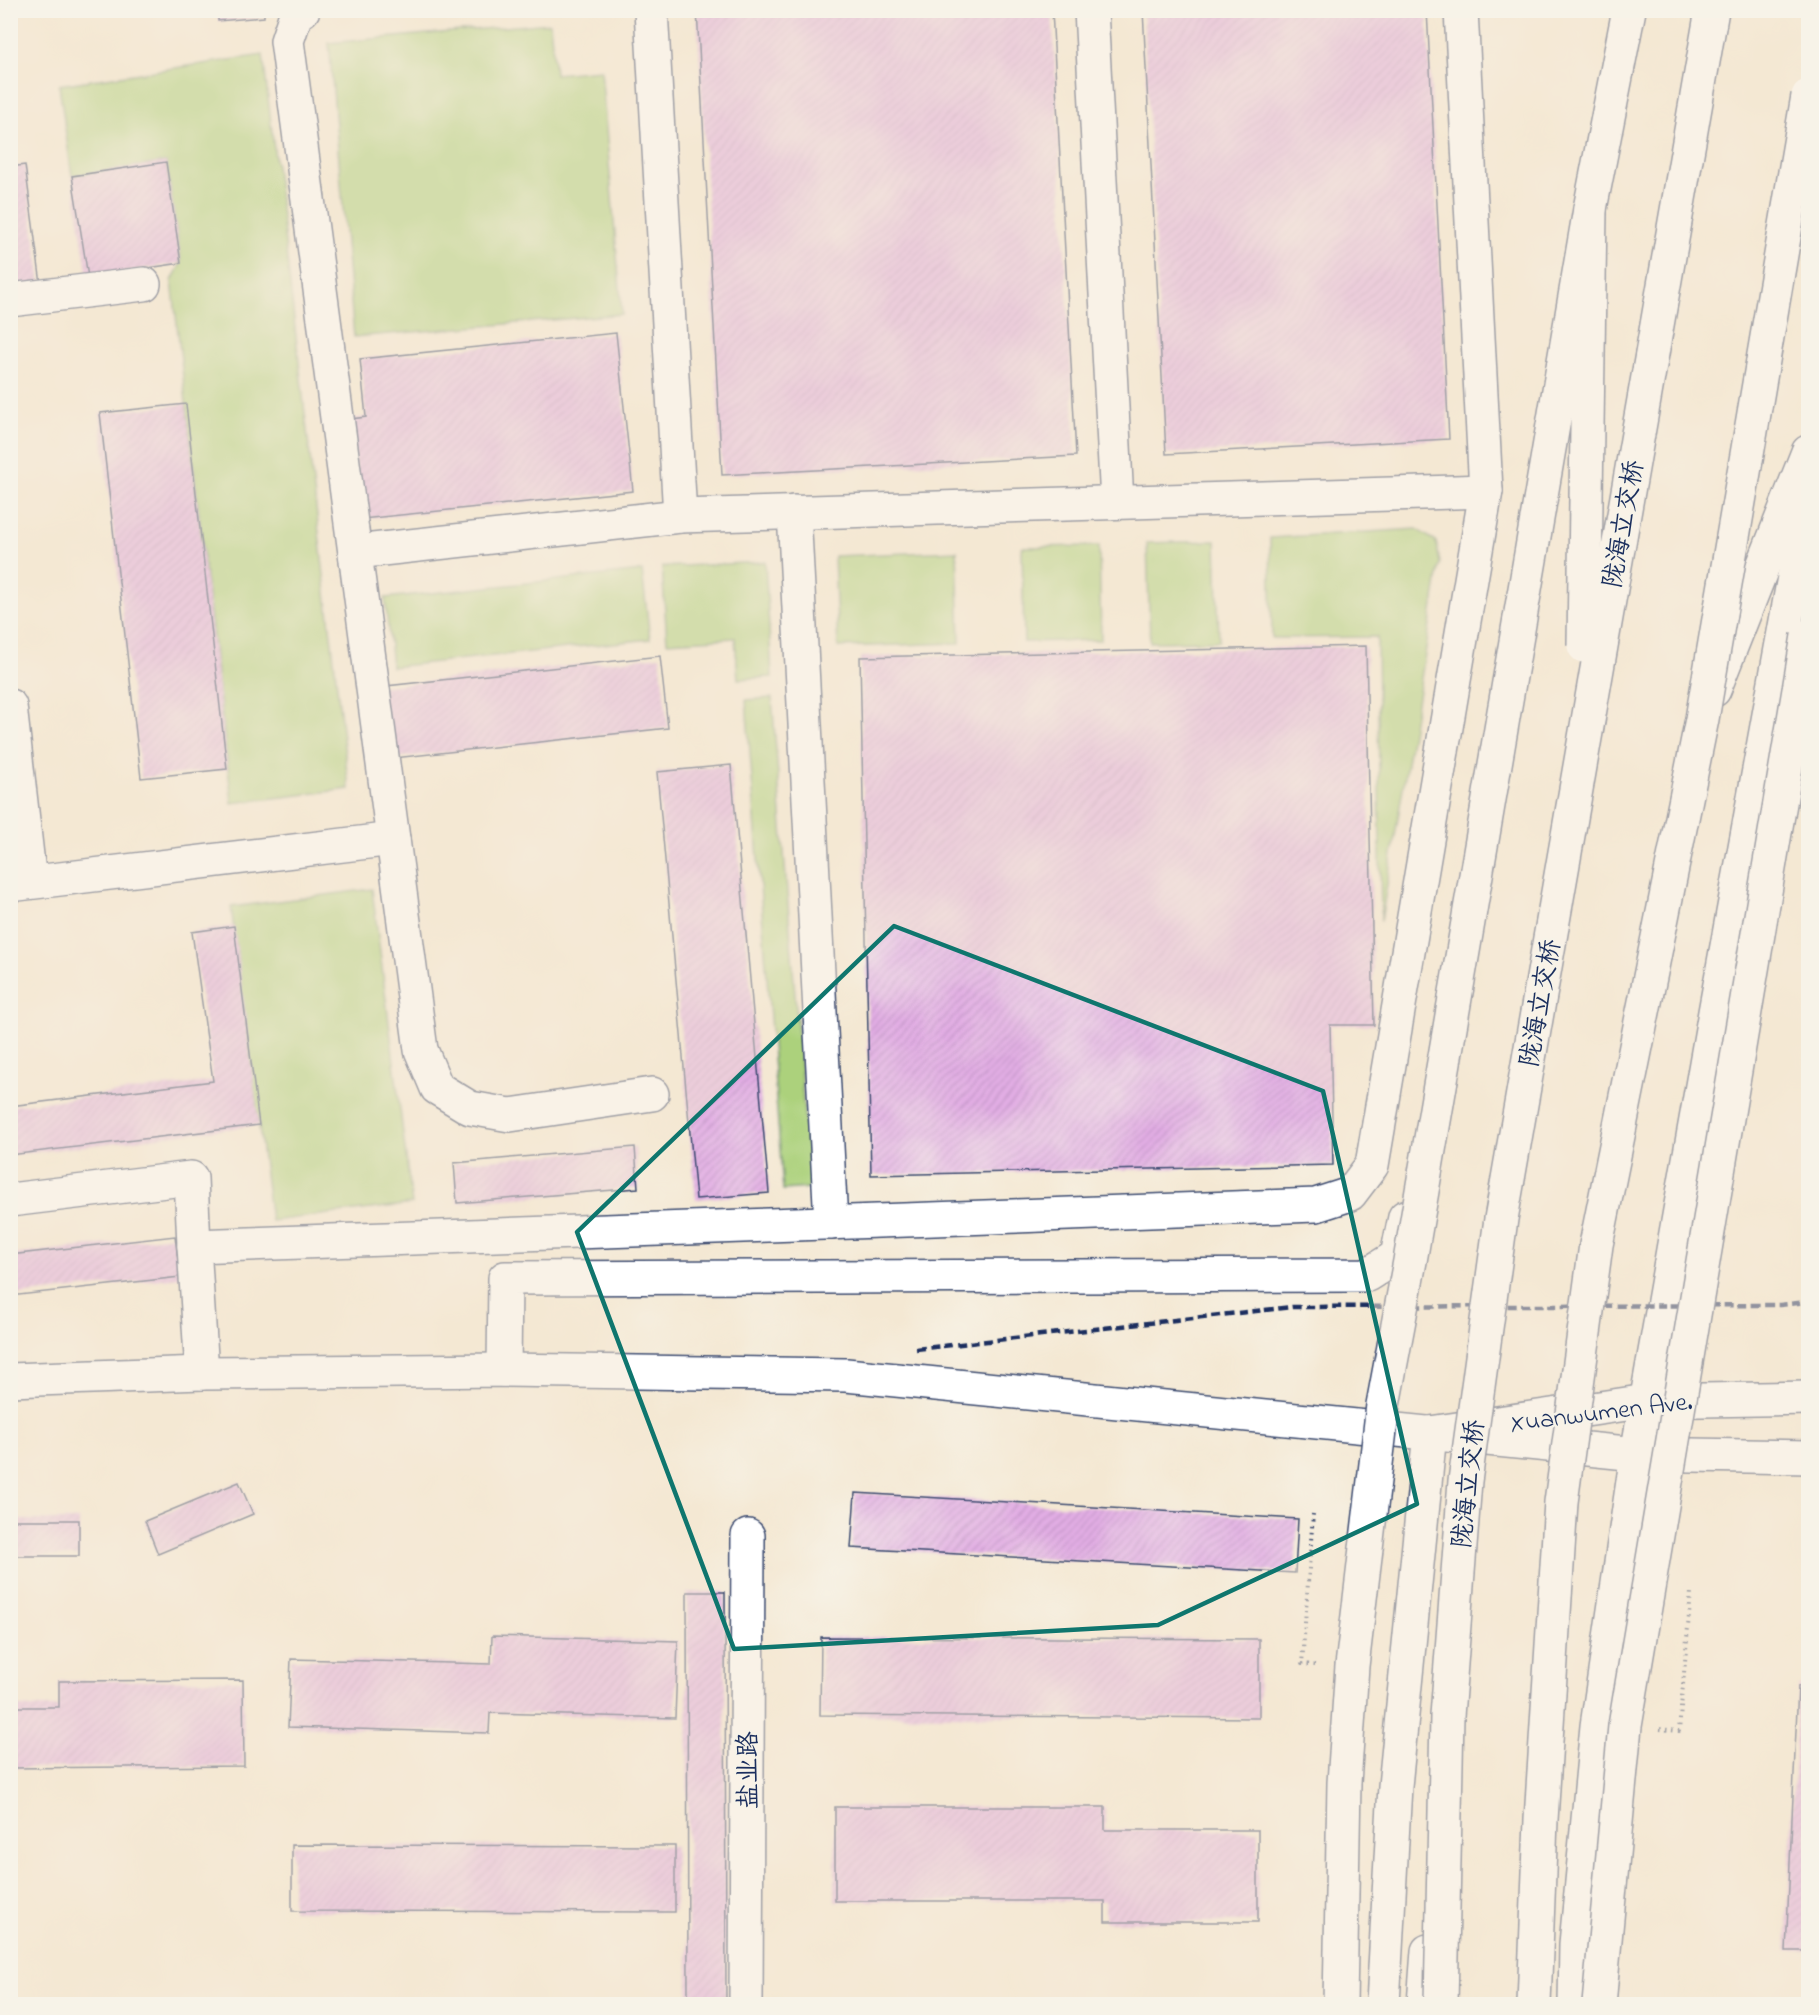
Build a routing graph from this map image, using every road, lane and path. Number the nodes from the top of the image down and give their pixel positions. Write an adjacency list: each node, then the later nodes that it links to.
1 (303, 10): 18 (main road)
2 (651, 10): 17 (main road)
3 (1091, 10): 15 (main road)
4 (1461, 10): 13 (main road)
5 (1629, 10): 9 (main road, bridge)
6 (1635, 10): 19 (main road)
7 (1712, 10): 24 (main road, 陇海立交桥, bridge)
8 (1809, 96): 23 (main road, bridge)
9 (1590, 210): 19 (main road, bridge); 24 (main road, bridge)
10 (144, 284): 11 (main road)
11 (10, 300)
12 (1809, 452): 23 (main road, bridge)
13 (1486, 491): 15 (main road); 29 (main road)
14 (1809, 500): 21 (main road)
15 (1117, 502): 16 (main road)
16 (794, 512): 17 (main road); 29 (main road)
17 (680, 516): 18 (main road)
18 (354, 552): 25 (main road)
19 (1530, 561): 31 (main road); 47 (main road, bridge)
20 (1809, 636): 54 (main road, bridge)
21 (1794, 665): 35 (main road)
22 (10, 706): 26 (main road)
23 (1702, 719): 45 (main road, bridge)
24 (1583, 751): 43 (main road, 陇海立交桥, bridge)
25 (393, 839): 26 (main road); 27 (main road)
26 (20, 883)
27 (652, 1094)
28 (10, 1200): 30 (main road)
29 (831, 1223): 30 (main road)
30 (194, 1246): 32 (main road)
31 (504, 1370): 32 (main road); 36 (main road)
32 (202, 1373): 33 (main road)
33 (10, 1380)
34 (1809, 1398): 35 (main road, Xuanwumen Ave.)
35 (1647, 1401): 36 (main road, Xuanwumen Ave.); 37 (main road)
36 (1430, 1433): 37 (main road); 48 (main road)
37 (1637, 1454): 38 (main road); 53 (main road)
38 (1809, 1457)
39 (1313, 1514): 42 (path)
40 (748, 1536): 46 (main road, 盐业路)
41 (1691, 1592): 44 (path)
42 (1302, 1664)
43 (1447, 1716): 49 (main road, bridge); 50 (main road, 陇海立交桥, bridge)
44 (1679, 1731)
45 (1541, 1820): 51 (main road, bridge); 52 (main road, bridge)
46 (746, 2004)
47 (1340, 2004)
48 (1383, 2004)
49 (1424, 2004)
50 (1440, 2004)
51 (1534, 2004)
52 (1543, 2004)
53 (1575, 2004)
54 (1599, 2004)

